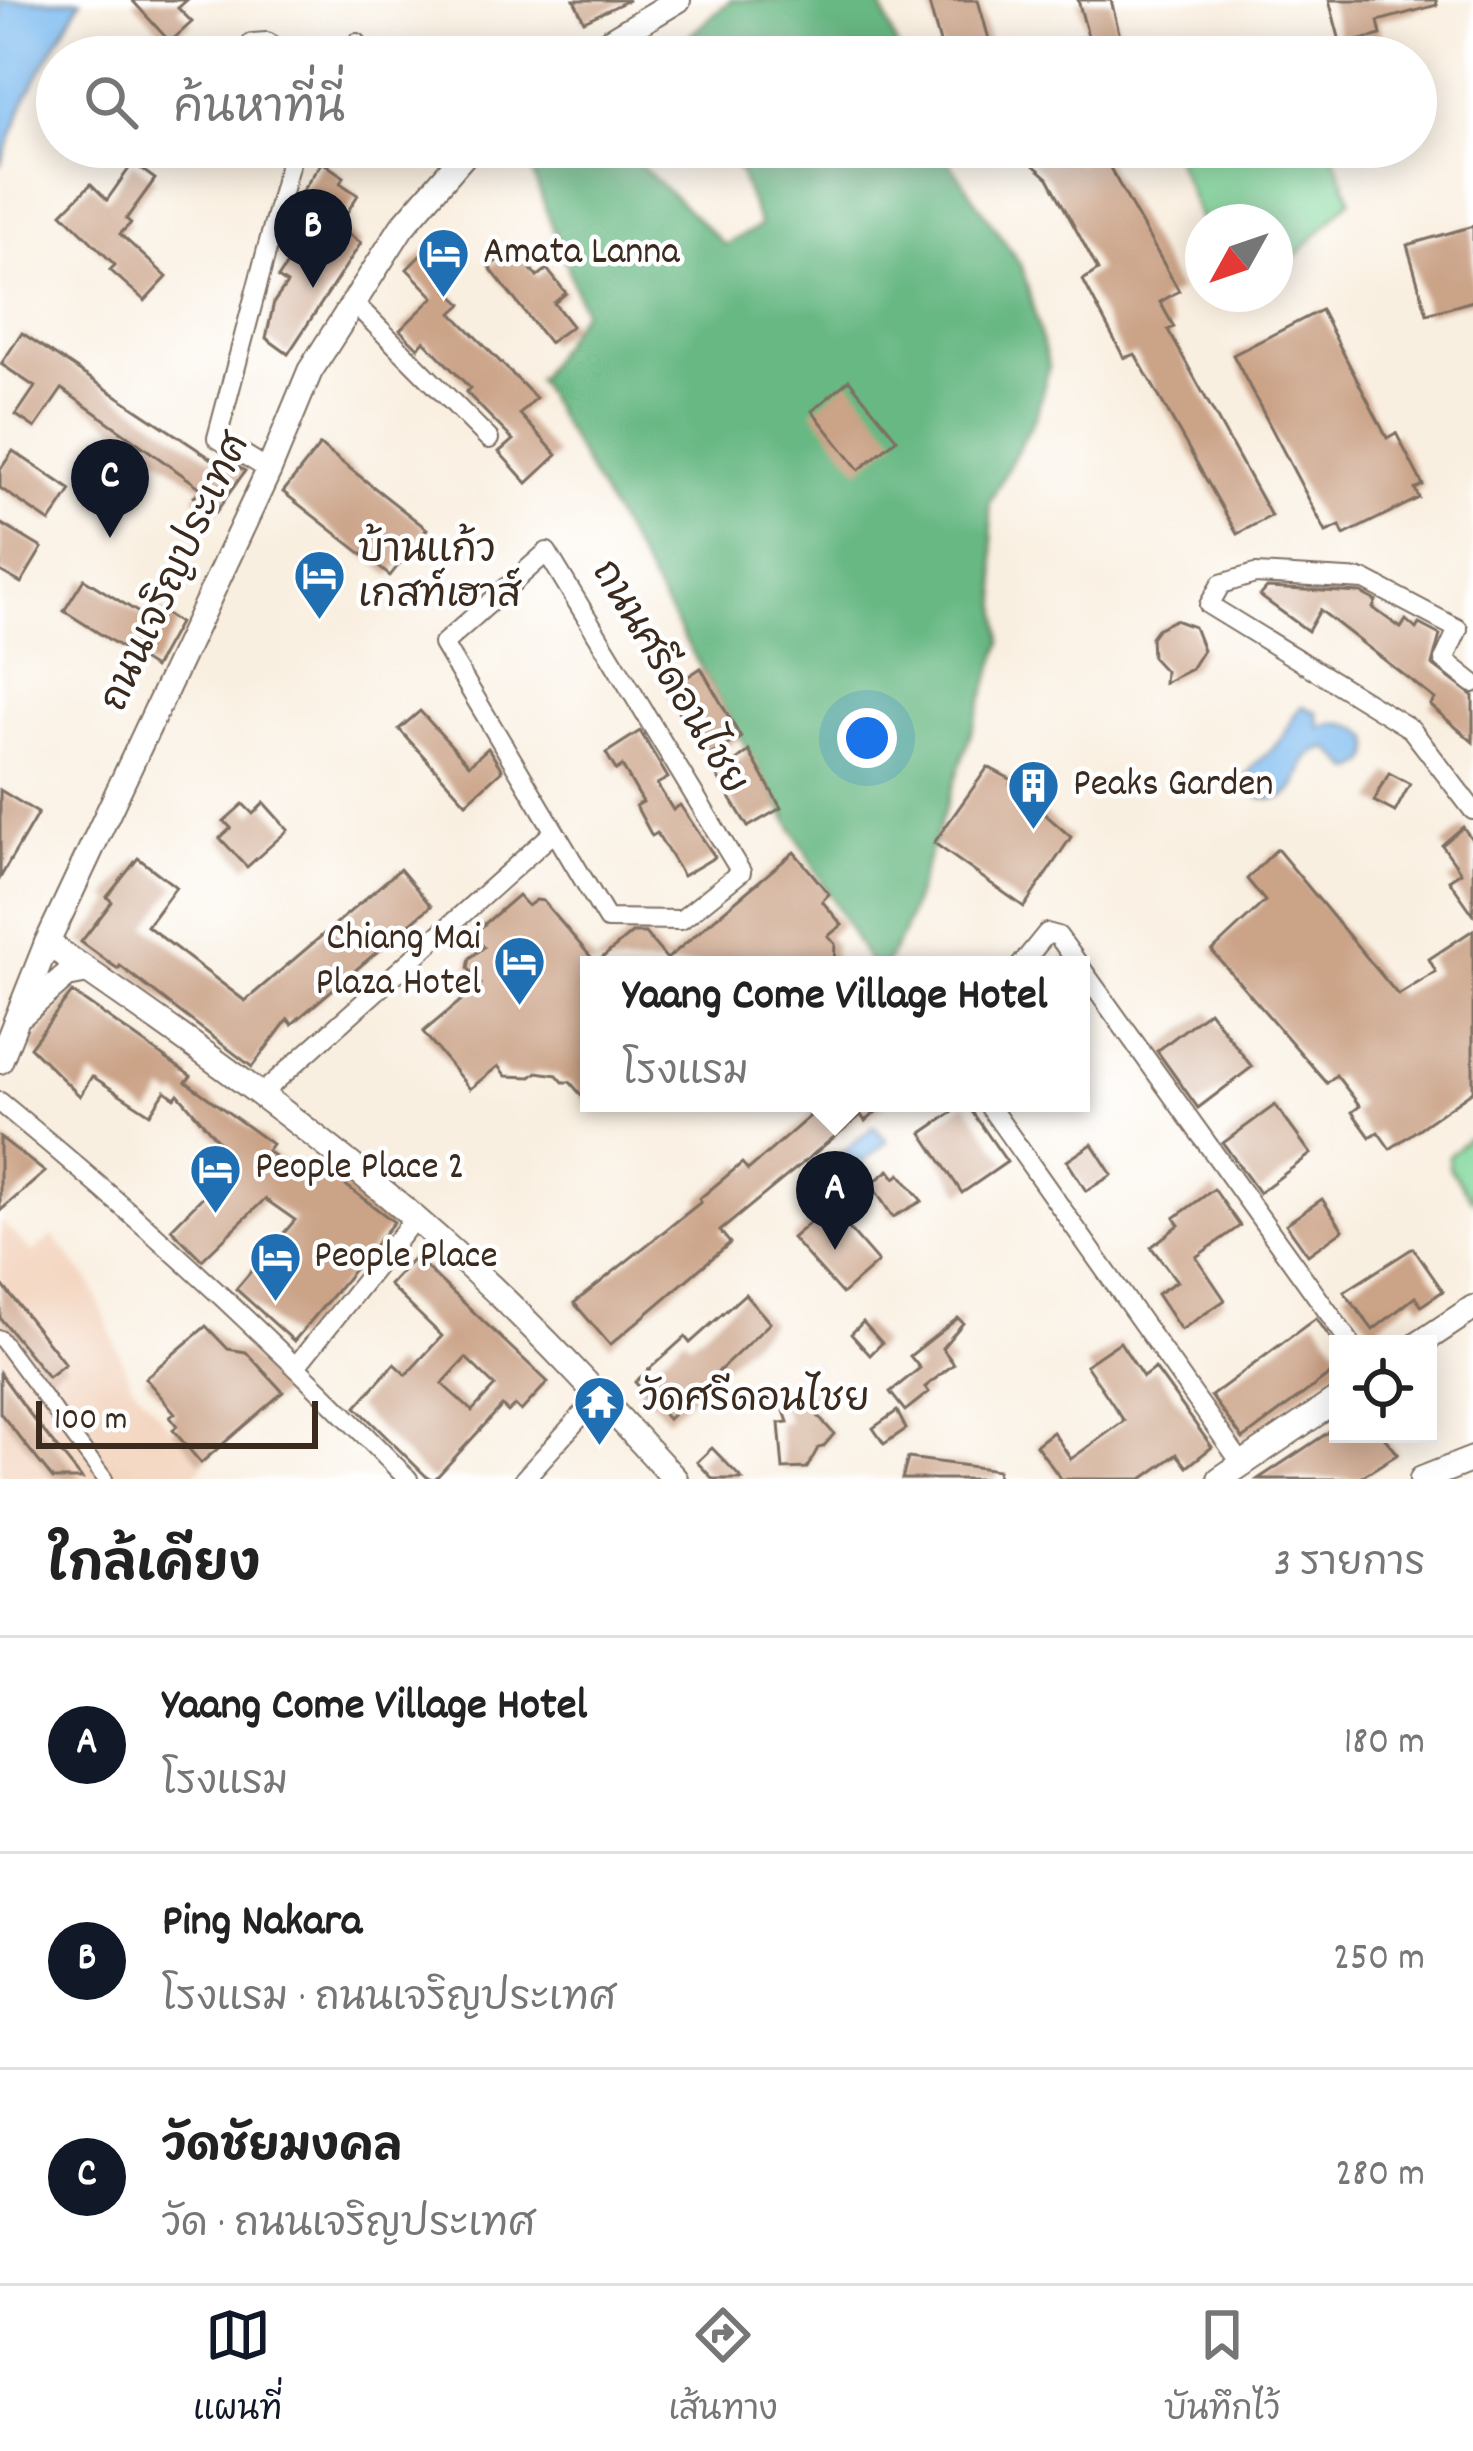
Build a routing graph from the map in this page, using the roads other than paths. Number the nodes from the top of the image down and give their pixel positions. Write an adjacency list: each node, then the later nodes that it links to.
1 (678, 0): 2 (street)
2 (618, 36)
3 (288, 168): 7 (street)
4 (453, 168): 5 (street, ถนนเจริญประเทศ)
5 (352, 301): 6 (street); 7 (street, ถนนเจริญประเทศ)
6 (489, 439)
7 (269, 470): 11 (street, ถนนเจริญประเทศ)
8 (1473, 683): 9 (street)
9 (1473, 810)
10 (553, 832): 10 (street, ถนนศรีดอนไชย); 18 (street)
11 (47, 943): 14 (street); 16 (street, ถนนเจริญประเทศ)
12 (1028, 956): 13 (street)
13 (1073, 956)
14 (88, 971): 16 (street); 18 (street)
15 (1090, 980): 23 (street)
16 (16, 1019): 17 (street, ถนนเจริญประเทศ)
17 (0, 1061)
18 (260, 1095): 21 (street)
19 (0, 1102): 26 (street)
20 (993, 1112): 30 (street)
21 (416, 1218): 26 (street); 27 (street)
22 (1473, 1308): 24 (street)
23 (1345, 1335)
24 (1433, 1335)
25 (0, 1338): 31 (street)
26 (297, 1365): 32 (street)
27 (599, 1396): 33 (street); 34 (street)
28 (1329, 1405): 30 (street)
29 (1473, 1459): 36 (street)
30 (1242, 1464): 35 (street)
31 (105, 1479)
32 (408, 1479)
33 (524, 1479)
34 (674, 1479)
35 (1220, 1479)
36 (1422, 1479)

